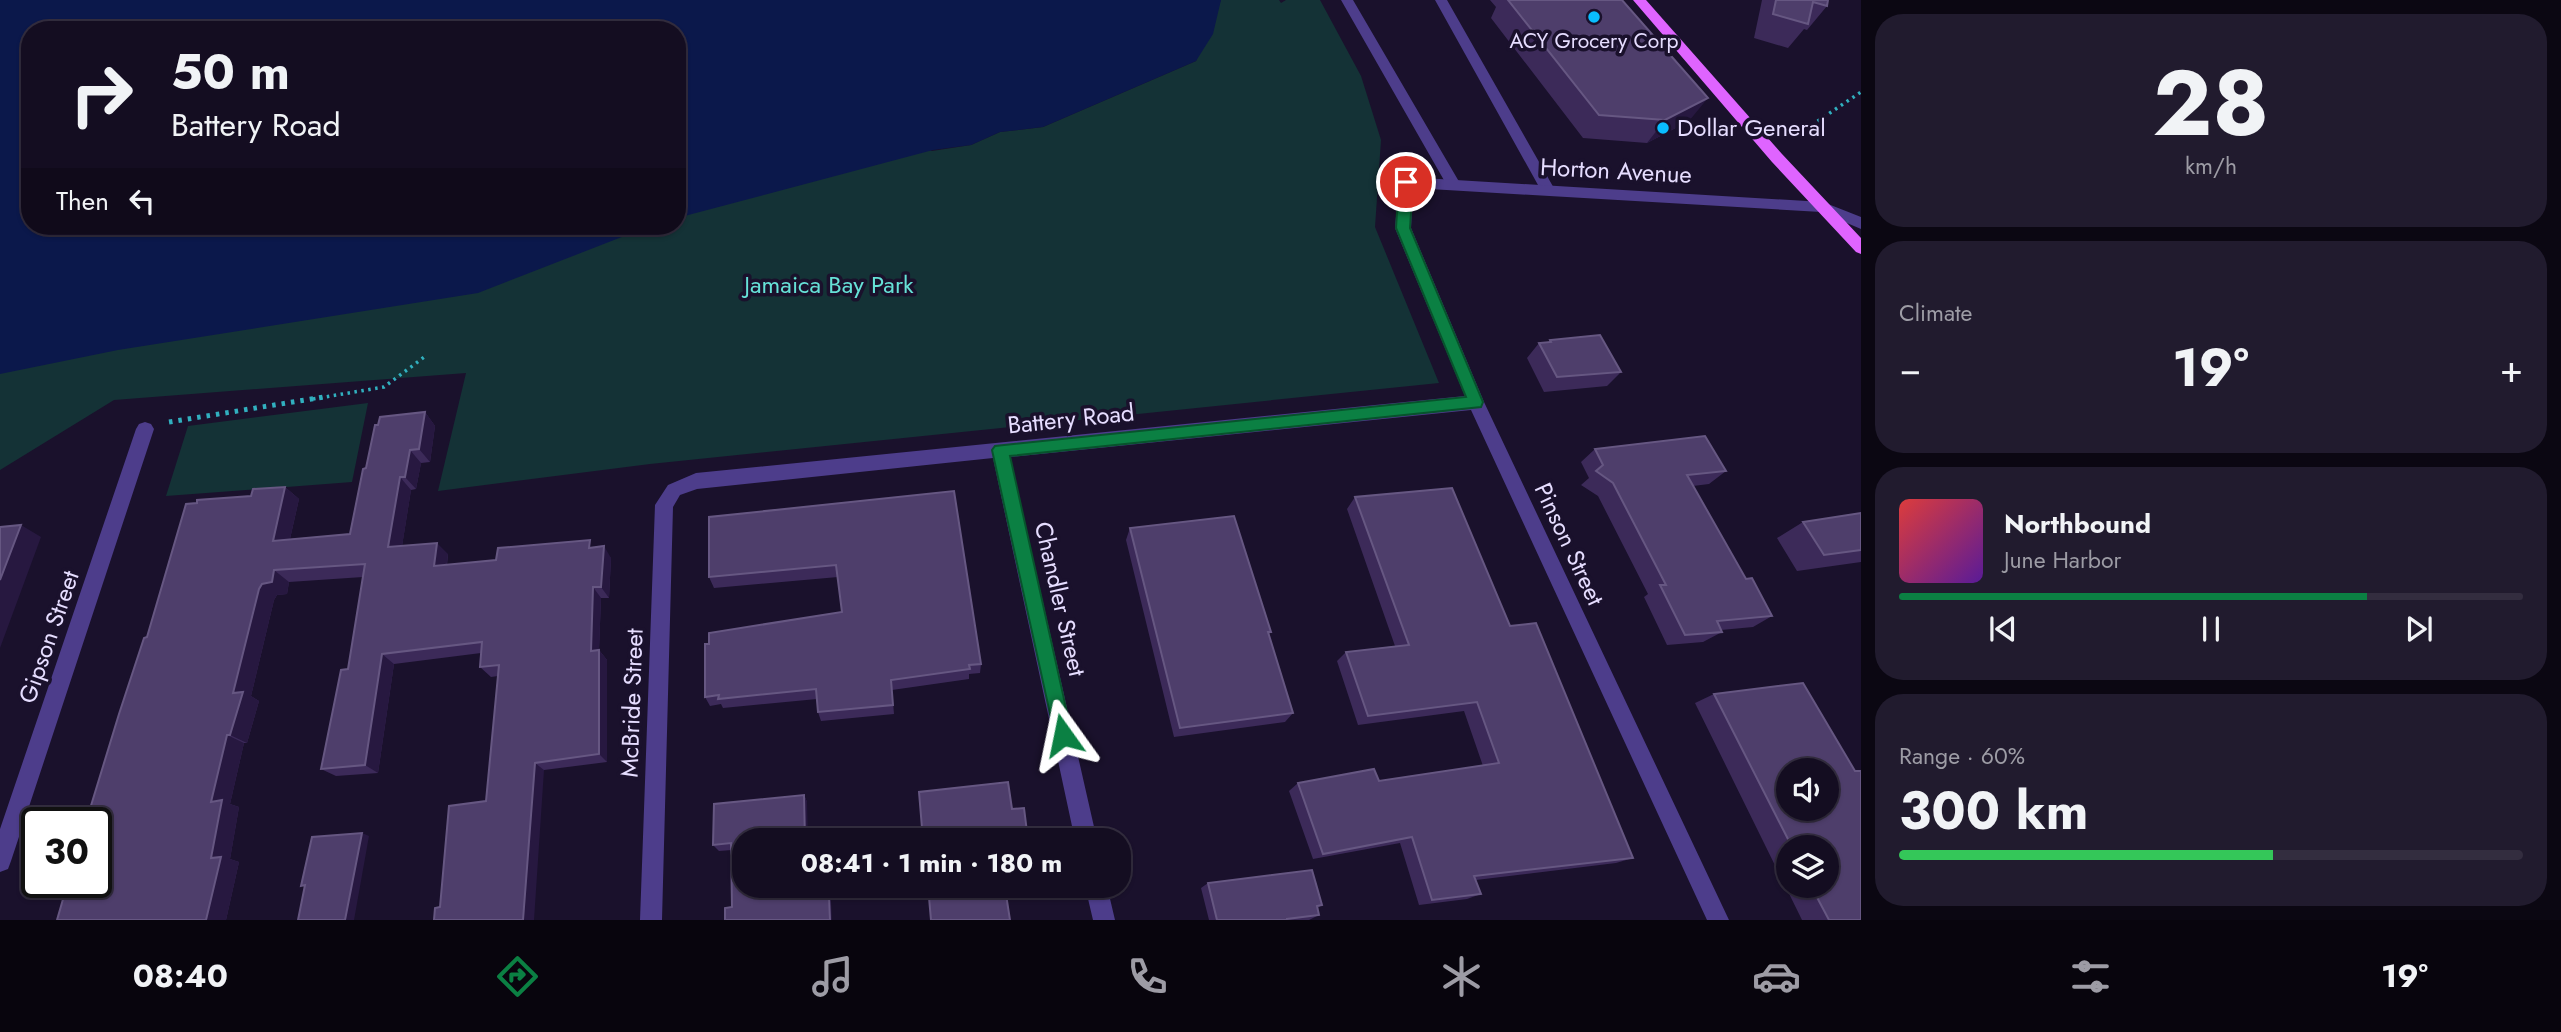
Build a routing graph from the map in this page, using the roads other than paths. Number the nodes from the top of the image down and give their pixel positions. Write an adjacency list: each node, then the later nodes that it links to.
1 (1347, 0): 5 (street)
2 (1441, 0): 6 (street)
3 (1639, 0): 7 (main road)
4 (1406, 182): 5 (street, Horton Avenue); 10 (street, Pinson Street)
5 (1454, 184): 6 (street, Horton Avenue)
6 (1548, 190): 7 (street, Horton Avenue)
7 (1823, 207): 8 (street, Horton Avenue); 9 (main road)
8 (1861, 223)
9 (1861, 248)
10 (1476, 402): 12 (street, Battery Road); 19 (street, Pinson Street)
11 (145, 429): 15 (street, Gipson Street)
12 (1000, 450): 13 (street, Battery Road); 14 (street, Chandler Street)
13 (674, 491): 17 (street, McBride Street)
14 (1083, 828)
15 (0, 861)
16 (1099, 898): 18 (street)
17 (651, 920)
18 (1104, 920)
19 (1718, 920)

